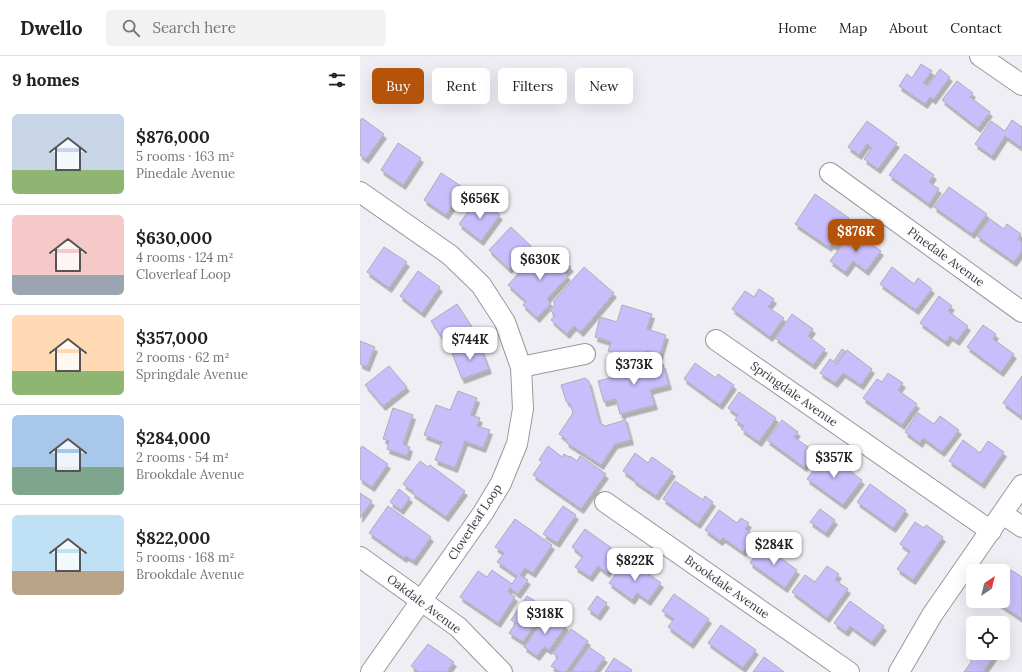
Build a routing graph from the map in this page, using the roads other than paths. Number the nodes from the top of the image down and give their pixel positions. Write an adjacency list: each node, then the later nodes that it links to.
1 (980, 56): 2 (street)
2 (1022, 85)
3 (830, 173): 5 (street, Pinedale Avenue)
4 (360, 192): 8 (street, Cloverleaf Loop)
5 (1022, 312)
6 (716, 340): 13 (street, Springdale Avenue)
7 (585, 354): 8 (street)
8 (520, 367): 15 (street, Cloverleaf Loop)
9 (1022, 485): 11 (street)
10 (605, 502): 18 (street, Brookdale Avenue)
11 (1003, 514): 12 (street); 13 (street)
12 (1022, 527)
13 (991, 531): 19 (street)
14 (360, 557): 15 (street, Oakdale Avenue)
15 (422, 601): 16 (street, Cloverleaf Loop); 17 (street, Oakdale Avenue)
16 (371, 672)
17 (502, 672)
18 (849, 672)
19 (899, 672)

